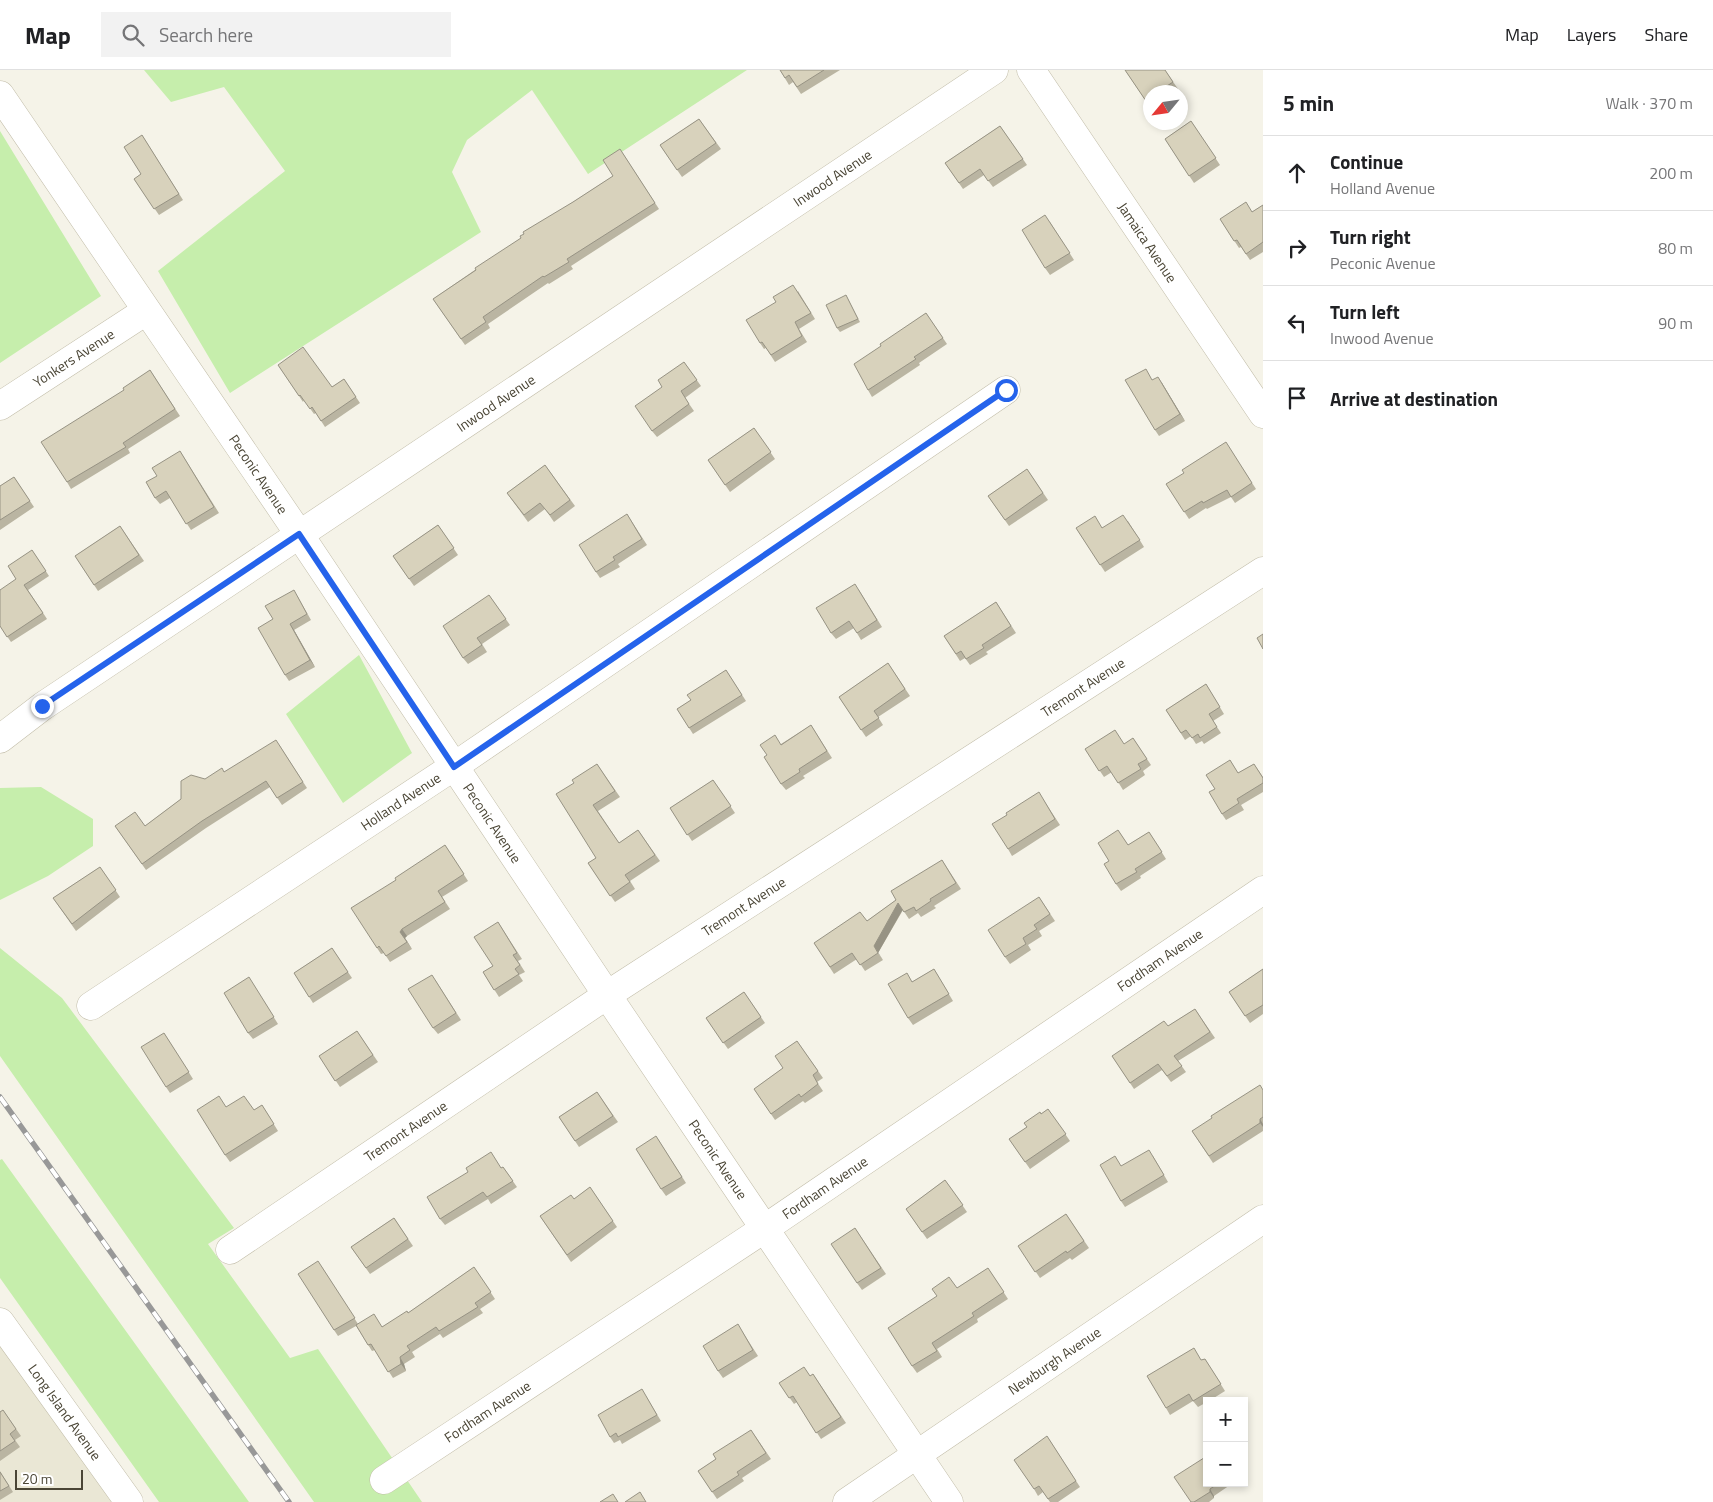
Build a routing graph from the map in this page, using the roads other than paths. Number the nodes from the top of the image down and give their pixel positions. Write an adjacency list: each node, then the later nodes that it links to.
1 (994, 70): 8 (street, Inwood Avenue)
2 (1031, 70): 7 (street, Jamaica Avenue)
3 (0, 95): 4 (street, Peconic Avenue)
4 (146, 311): 6 (street, Yonkers Avenue); 8 (street, Peconic Avenue)
5 (1006, 390): 11 (street, Holland Avenue)
6 (0, 406)
7 (1263, 414)
8 (299, 534): 10 (street, Inwood Avenue); 11 (street, Peconic Avenue)
9 (1263, 571): 13 (street, Tremont Avenue)
10 (0, 739)
11 (454, 767): 13 (street, Peconic Avenue); 14 (street, Holland Avenue)
12 (1263, 890): 16 (street, Fordham Avenue)
13 (607, 995): 16 (street, Peconic Avenue); 17 (street, Tremont Avenue)
14 (91, 1006)
15 (1263, 1219): 19 (street, Newburgh Avenue)
16 (764, 1228): 19 (street, Peconic Avenue); 20 (street, Fordham Avenue)
17 (230, 1250)
18 (0, 1322): 21 (street, Long Island Avenue)
19 (917, 1454): 22 (street, Newburgh Avenue); 23 (street, Peconic Avenue)
20 (384, 1480)
21 (129, 1502)
22 (847, 1502)
23 (949, 1502)

